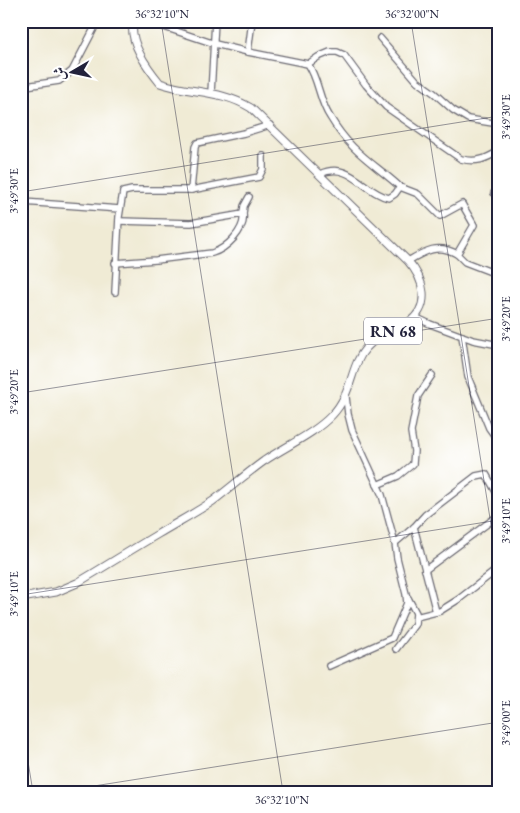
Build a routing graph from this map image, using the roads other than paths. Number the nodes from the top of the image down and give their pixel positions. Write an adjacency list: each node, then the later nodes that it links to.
1 (98, 21): 12 (street)
2 (146, 21): 9 (street)
3 (216, 21): 9 (street)
4 (252, 21): 10 (street)
5 (131, 22): 13 (main road, RN 68)
6 (21, 30): 7 (street)
7 (21, 38)
8 (380, 38): 14 (street)
9 (215, 44): 10 (street); 13 (street)
10 (248, 52): 11 (street)
11 (308, 64): 16 (street); 19 (street)
12 (21, 82)
13 (211, 93): 15 (main road, RN 68)
14 (499, 124)
15 (270, 125): 18 (main road, RN 68); 20 (street)
16 (499, 151)
17 (263, 156): 20 (street)
18 (320, 174): 19 (street); 29 (main road, RN 68)
19 (400, 187): 28 (street)
20 (191, 190): 25 (street)
21 (494, 193): 23 (street)
22 (249, 197): 26 (street)
23 (499, 198)
24 (23, 202): 25 (street)
25 (120, 209): 27 (street)
26 (243, 214): 27 (street); 30 (street)
27 (118, 221): 30 (street)
28 (456, 254): 29 (street); 31 (street)
29 (408, 261): 33 (main road, RN 68)
30 (115, 263): 32 (street)
31 (499, 266)
32 (114, 292)
33 (415, 316): 34 (street); 37 (main road, RN 68)
34 (462, 336): 35 (street); 38 (street)
35 (499, 345)
36 (432, 375): 39 (street)
37 (346, 397): 39 (street); 47 (main road, RN 68)
38 (499, 438)
39 (377, 484): 43 (street)
40 (499, 496): 42 (street)
41 (499, 514): 45 (street)
42 (414, 528): 43 (street); 45 (street)
43 (395, 543): 46 (street)
44 (499, 568): 48 (street)
45 (425, 570): 48 (street)
46 (406, 594): 49 (street); 51 (street)
47 (21, 598)
48 (436, 612): 49 (street)
49 (416, 617): 50 (street)
50 (396, 649)
51 (329, 666)

